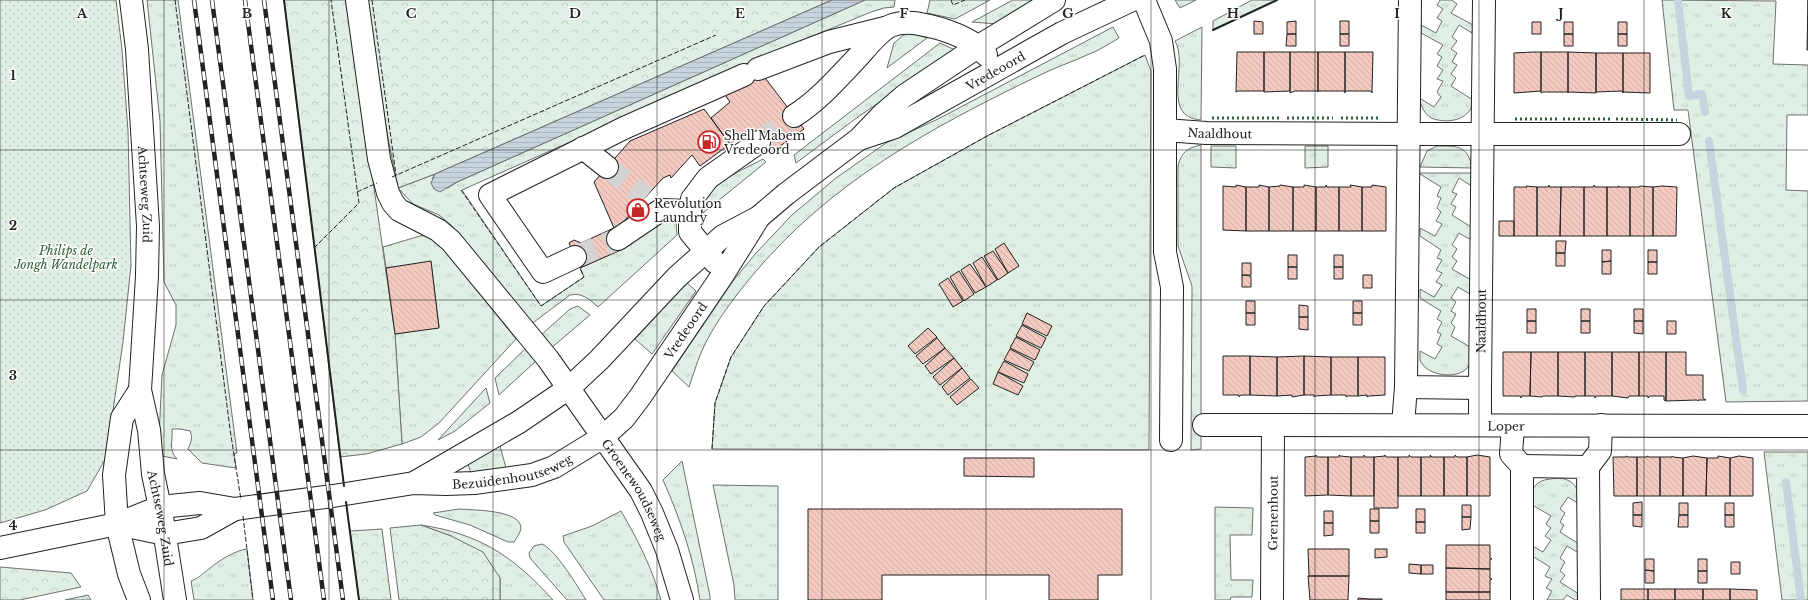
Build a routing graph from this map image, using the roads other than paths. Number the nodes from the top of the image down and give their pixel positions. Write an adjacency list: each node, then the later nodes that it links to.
1 (131, 0): 29 (street, Achtseweg Zuid)
2 (356, 0): 27 (street, Groenewoudseweg)
3 (1054, 0): 9 (street, Vredeoord)
4 (1132, 0): 10 (street, Vredeoord)
5 (1144, 0): 12 (street)
6 (1410, 0): 14 (street)
7 (1484, 0): 13 (street, Naaldhout)
8 (890, 26): 9 (street); 11 (street); 18 (street)
9 (979, 46): 10 (street); 16 (street, Vredeoord)
10 (998, 70): 16 (street, Vredeoord)
11 (794, 116)
12 (1165, 130): 14 (street, Naaldhout); 38 (street)
13 (1482, 133): 14 (street, Naaldhout); 15 (street, Naaldhout); 28 (street, Naaldhout)
14 (1409, 134): 26 (street)
15 (1679, 134)
16 (859, 139): 21 (street, Vredeoord)
17 (759, 142): 20 (street)
18 (583, 148): 19 (street); 24 (street)
19 (607, 167)
20 (690, 211): 22 (street); 23 (street)
21 (759, 217): 23 (street, Vredeoord); 25 (street, Vredeoord)
22 (618, 239)
23 (706, 250): 25 (street); 27 (street, Vredeoord)
24 (575, 257)
25 (724, 273): 37 (street, Vredeoord)
26 (1406, 387): 28 (street); 32 (street)
27 (568, 388): 37 (street, Groenewoudseweg); 41 (street, Bezuidenhoutseweg)
28 (1480, 388): 34 (street, Naaldhout)
29 (140, 390): 42 (street, Achtseweg Zuid); 44 (street, Achtseweg Zuid)
30 (1204, 425): 31 (street, Loper)
31 (1273, 425): 32 (street, Loper); 50 (street, Grenenhout)
32 (1403, 425): 34 (street, Loper)
33 (1601, 425): 35 (street, Loper); 36 (street, Loper); 40 (street)
34 (1480, 426): 35 (street, Loper)
35 (1513, 426): 39 (street)
36 (1808, 426)
37 (603, 437): 41 (street, Bezuidenhoutseweg); 49 (street, Groenewoudseweg)
38 (1170, 440)
39 (1522, 466): 40 (street); 51 (street)
40 (1588, 467): 52 (street)
41 (414, 483): 43 (street, Bezuidenhoutseweg)
42 (160, 507): 43 (street, Bezuidenhoutseweg); 44 (street, Bezuidenhoutseweg); 45 (street, Achtseweg Zuid)
43 (235, 508): 45 (street, Bezuidenhoutseweg)
44 (117, 524): 45 (street, Bezuidenhoutseweg); 46 (street, Bezuidenhoutseweg); 47 (street, Achtseweg Zuid)
45 (165, 534): 48 (street, Achtseweg Zuid)
46 (0, 548)
47 (139, 600)
48 (175, 600)
49 (682, 600)
50 (1272, 600)
51 (1522, 600)
52 (1589, 600)

